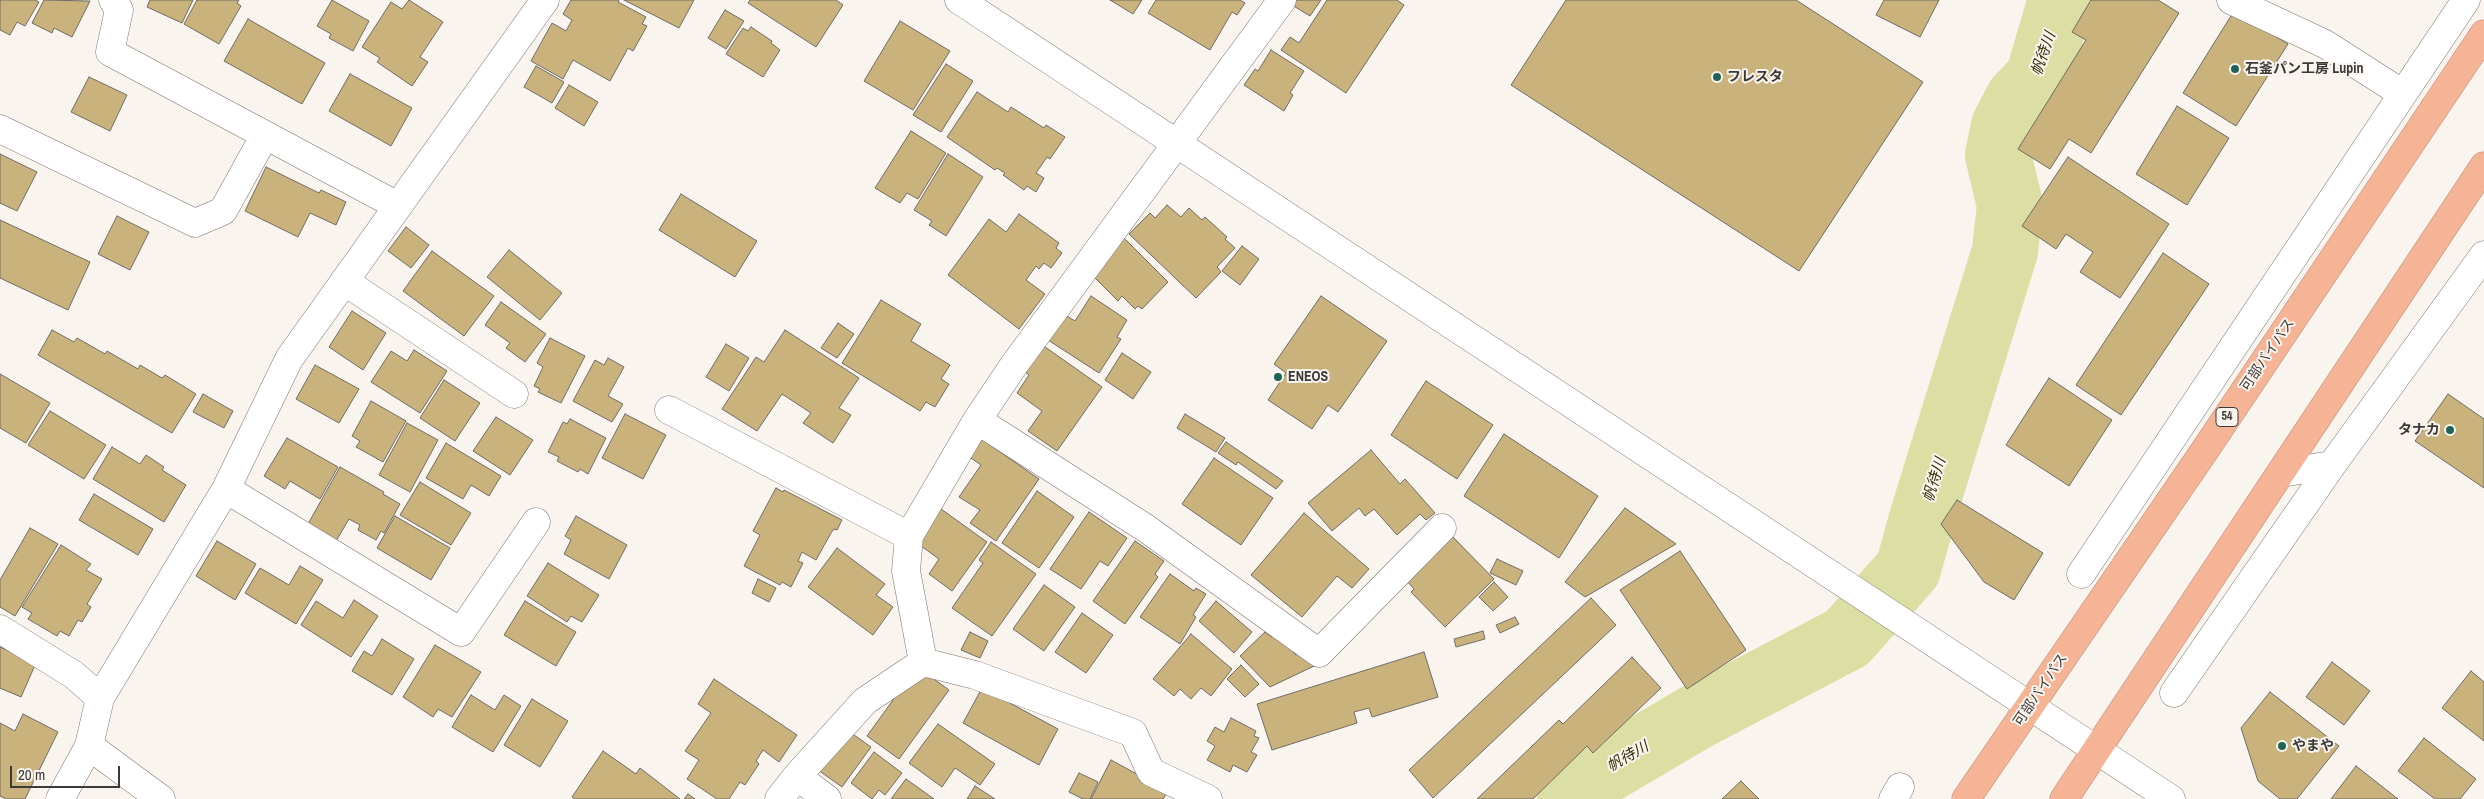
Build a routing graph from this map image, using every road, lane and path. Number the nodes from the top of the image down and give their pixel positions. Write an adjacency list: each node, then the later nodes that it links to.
1 (113, 0): 12 (street)
2 (545, 0): 15 (street)
3 (958, 0): 13 (street)
4 (1282, 0): 13 (street)
5 (2231, 0): 10 (street)
6 (2466, 0): 8 (street)
7 (2484, 34): 9 (highway, 可部バイパス / 54)
8 (2440, 40): 9 (street); 10 (street)
9 (2456, 74): 22 (highway, 可部バイパス / 54)
10 (2403, 94): 19 (street)
11 (0, 129): 12 (street)
12 (265, 135): 15 (street)
13 (1177, 142): 21 (street); 34 (street)
14 (2484, 166): 24 (highway)
15 (398, 206): 17 (street)
16 (2484, 255): 23 (street)
17 (344, 281): 18 (street); 25 (street)
18 (514, 394)
19 (2198, 398): 22 (street); 29 (street)
20 (669, 410): 28 (street)
21 (977, 420): 27 (street); 28 (street)
22 (2205, 450): 34 (highway, 可部バイパス / 54)
23 (2332, 465): 24 (street); 32 (street)
24 (2281, 472): 36 (highway)
25 (226, 489): 26 (street); 33 (street)
26 (536, 522)
27 (1442, 528)
28 (909, 536): 31 (street)
29 (2081, 574)
30 (0, 629): 33 (street)
31 (923, 662): 37 (street); 42 (street)
32 (2174, 693)
33 (100, 698): 35 (street)
34 (2030, 706): 36 (street); 43 (highway, 可部バイパス / 54)
35 (88, 746): 38 (street); 39 (street)
36 (2097, 751): 44 (highway); 45 (street)
37 (797, 776): 40 (street); 41 (street)
38 (60, 799)
39 (161, 799)
40 (779, 799)
41 (827, 799)
42 (1208, 799)
43 (1966, 799)
44 (2064, 799)
45 (2171, 799)

